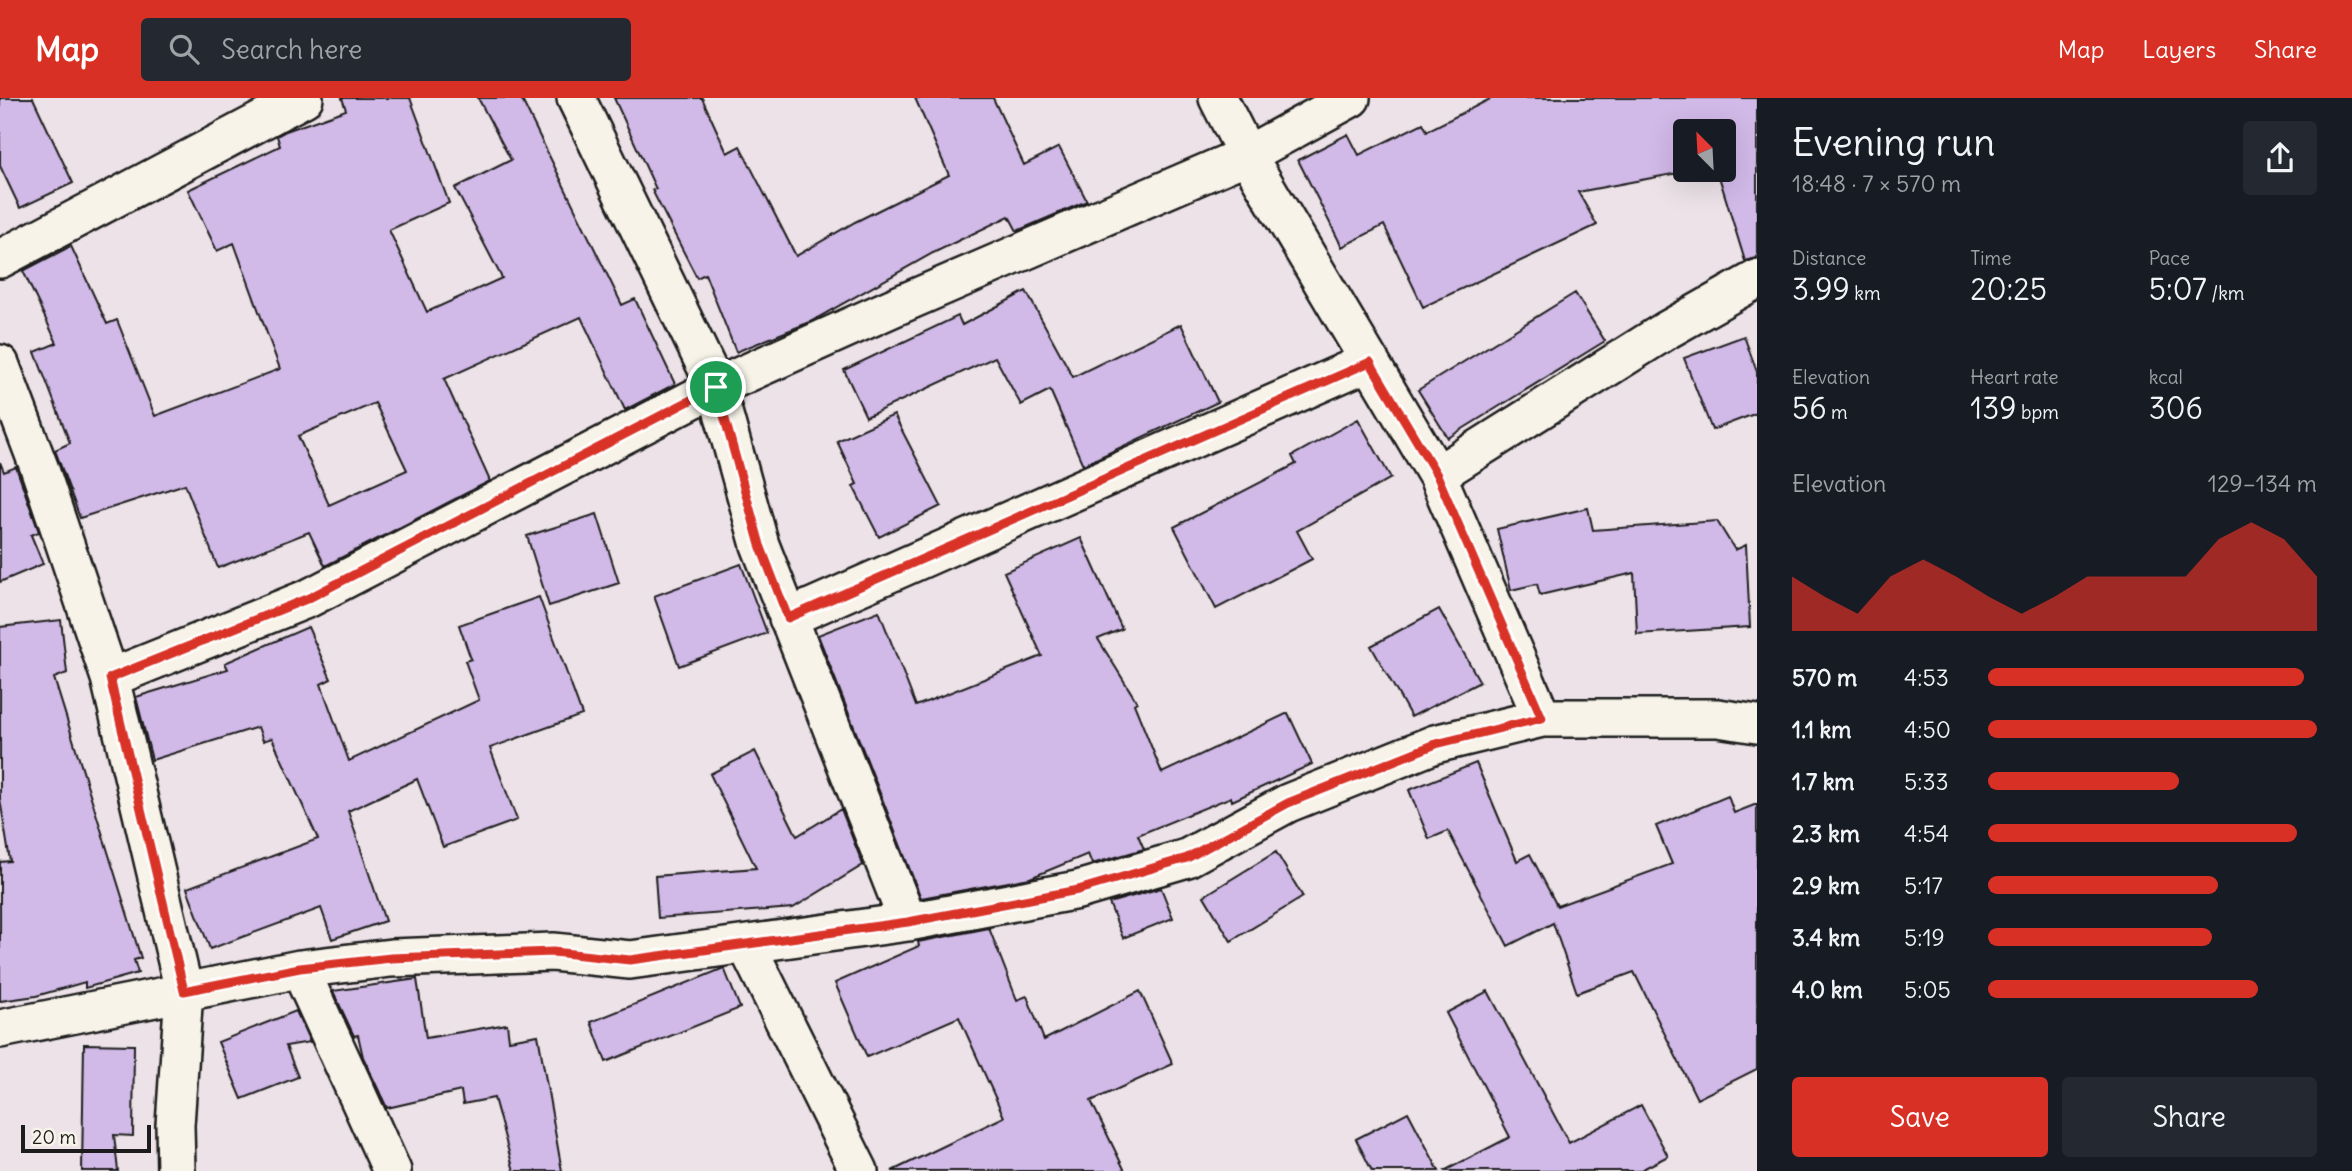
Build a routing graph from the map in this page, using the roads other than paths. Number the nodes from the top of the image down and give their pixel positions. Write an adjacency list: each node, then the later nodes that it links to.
1 (304, 98): 6 (street)
2 (576, 98): 10 (street)
3 (1219, 98): 5 (street)
4 (1351, 98): 5 (street)
5 (1247, 155): 8 (street); 10 (street)
6 (0, 259)
7 (1757, 279): 11 (street)
8 (1370, 362): 11 (street); 12 (street)
9 (0, 364): 13 (street)
10 (716, 387): 12 (street); 13 (street)
11 (1437, 475): 14 (street)
12 (788, 618): 16 (street)
13 (110, 678): 19 (street)
14 (1542, 718): 15 (street); 16 (street)
15 (1757, 724)
16 (908, 922): 17 (street)
17 (747, 946): 18 (street); 23 (street)
18 (300, 968): 19 (street); 22 (street)
19 (184, 991): 20 (street); 21 (street)
20 (0, 1029)
21 (176, 1171)
22 (391, 1171)
23 (859, 1171)

